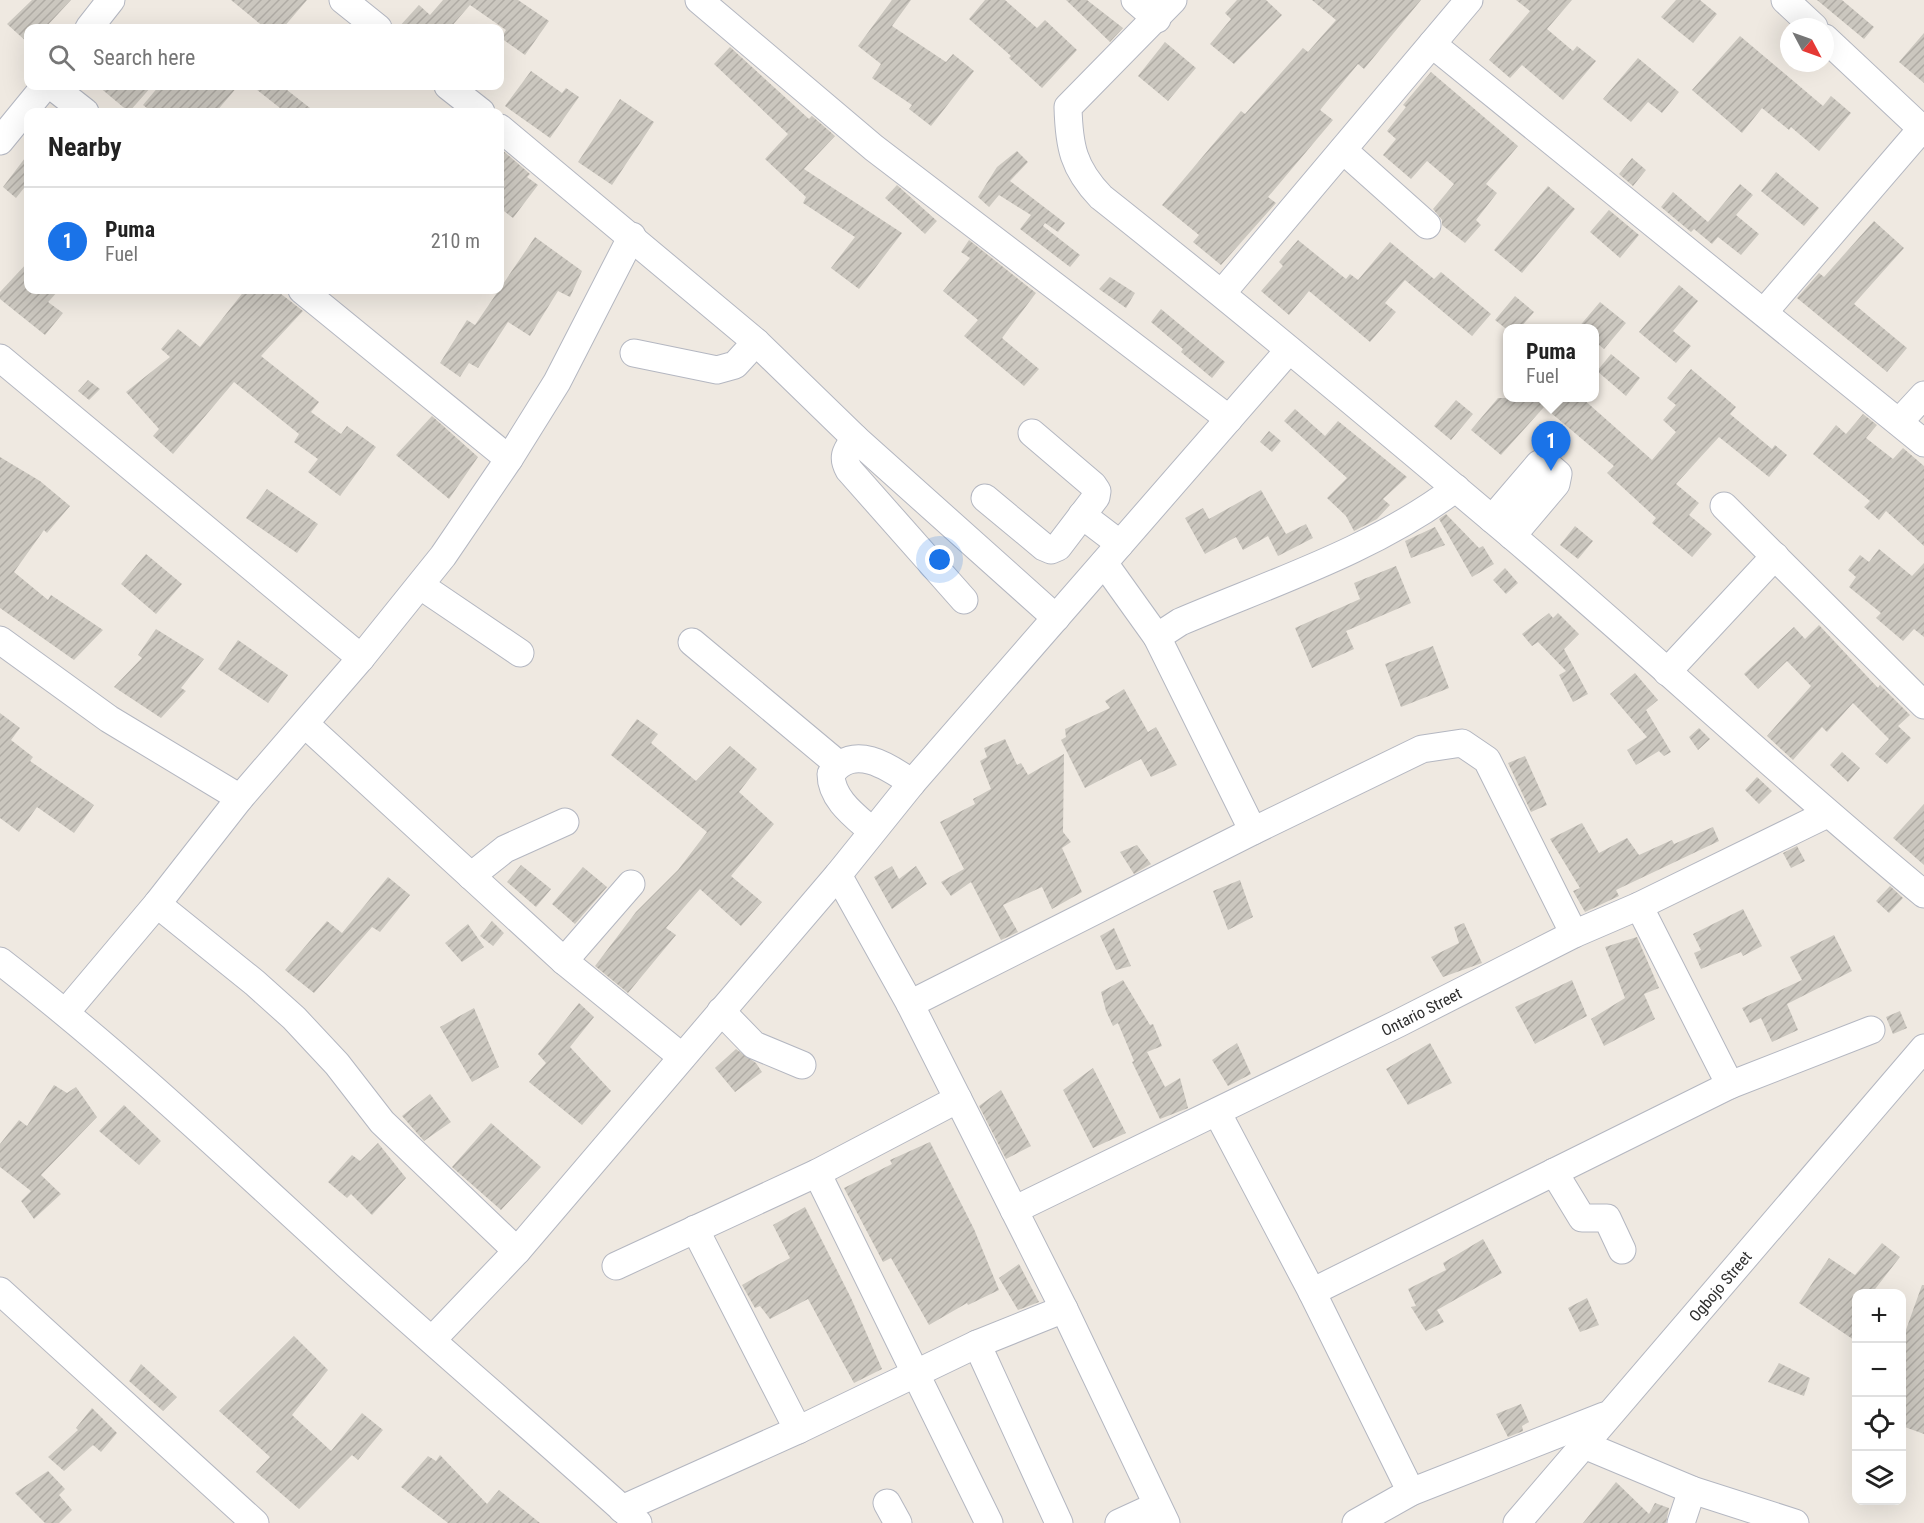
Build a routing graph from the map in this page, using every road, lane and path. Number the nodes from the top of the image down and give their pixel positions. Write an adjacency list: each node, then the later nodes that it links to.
1 (111, 0): 9 (street)
2 (343, 0): 10 (street)
3 (699, 0): 34 (street)
4 (1135, 0): 7 (street)
5 (1469, 0): 11 (street)
6 (1785, 0): 8 (street)
7 (1165, 10): 26 (street)
8 (1804, 18)
9 (92, 24)
10 (373, 24)
11 (1432, 44): 23 (street); 28 (street)
12 (1834, 46): 20 (street)
13 (42, 90): 16 (street)
14 (57, 90): 17 (street)
15 (453, 90): 18 (street)
16 (27, 108)
17 (80, 108)
18 (476, 108)
19 (24, 112): 22 (street)
20 (1923, 128): 28 (street)
21 (504, 131): 25 (street)
22 (0, 141)
23 (1342, 150): 24 (street); 26 (street)
24 (1426, 225)
25 (632, 236): 29 (street); 39 (street)
26 (1222, 293): 30 (street)
27 (307, 294): 39 (street)
28 (1764, 312): 35 (street)
29 (756, 342): 31 (street); 37 (street)
30 (1289, 350): 34 (street); 40 (street)
31 (634, 353)
32 (0, 358): 53 (street)
33 (1924, 395): 35 (street)
34 (1229, 419): 44 (street)
35 (1899, 422): 38 (street)
36 (1032, 433): 43 (street)
37 (855, 438): 47 (street); 48 (street)
38 (1924, 443)
39 (510, 459): 46 (street)
40 (1456, 488): 49 (street); 54 (street)
41 (985, 498): 43 (street)
42 (1725, 506): 45 (street)
43 (1082, 515): 44 (street)
44 (1112, 553): 48 (street); 49 (street)
45 (1775, 556): 54 (street); 55 (street)
46 (421, 586): 52 (street); 53 (street)
47 (964, 600)
48 (1056, 618): 58 (street)
49 (1157, 637): 63 (street)
50 (0, 639): 59 (street)
51 (692, 642): 57 (street)
52 (520, 653)
53 (361, 658): 56 (street)
54 (1667, 672): 60 (street)
55 (1924, 705)
56 (305, 724): 59 (street); 65 (street)
57 (837, 764): 58 (street); 62 (street)
58 (912, 783): 62 (street)
59 (240, 798): 68 (street)
60 (1827, 814): 67 (street); 69 (street, Ontario Street)
61 (565, 822): 65 (street)
62 (872, 831): 64 (street)
63 (1253, 831): 70 (street); 73 (street)
64 (838, 875): 73 (street); 74 (street)
65 (471, 876): 72 (street)
66 (631, 884): 72 (street)
67 (1924, 894)
68 (157, 904): 75 (street); 88 (street)
69 (1639, 906): 70 (street, Ontario Street); 80 (street)
70 (1574, 933): 82 (street, Ontario Street)
71 (0, 961): 75 (street)
72 (564, 961): 78 (street)
73 (909, 1004): 81 (street)
74 (721, 1011): 78 (street); 79 (street)
75 (66, 1012): 93 (street)
76 (1871, 1030): 80 (street)
77 (1924, 1048): 96 (street, Ogbojo Street)
78 (682, 1057): 88 (street)
79 (802, 1065)
80 (1730, 1085): 83 (street)
81 (958, 1099): 84 (street); 85 (street)
82 (1217, 1112): 85 (street, Ontario Street); 91 (street)
83 (1554, 1172): 87 (street); 91 (street)
84 (817, 1173): 86 (street); 95 (street)
85 (1014, 1210): 92 (street)
86 (695, 1229): 89 (street); 97 (street)
87 (1622, 1250)
88 (517, 1251): 93 (street)
89 (616, 1266)
90 (0, 1291): 104 (street)
91 (1312, 1292): 100 (street)
92 (1064, 1310): 94 (street); 101 (street)
93 (432, 1340): 102 (street)
94 (977, 1344): 95 (street); 106 (street)
95 (917, 1373): 97 (street); 105 (street)
96 (1614, 1412): 98 (street, Ogbojo Street); 100 (street)
97 (798, 1430): 102 (street)
98 (1582, 1444): 99 (street); 109 (street, Ogbojo Street)
99 (1692, 1490): 103 (street); 110 (street)
100 (1411, 1492): 108 (street)
101 (1161, 1514): 107 (street)
102 (630, 1516)
103 (1755, 1517): 111 (street)
104 (255, 1523)
105 (989, 1523)
106 (1059, 1523)
107 (1119, 1523)
108 (1356, 1523)
109 (1517, 1523)
110 (1681, 1523)
111 (1794, 1523)

